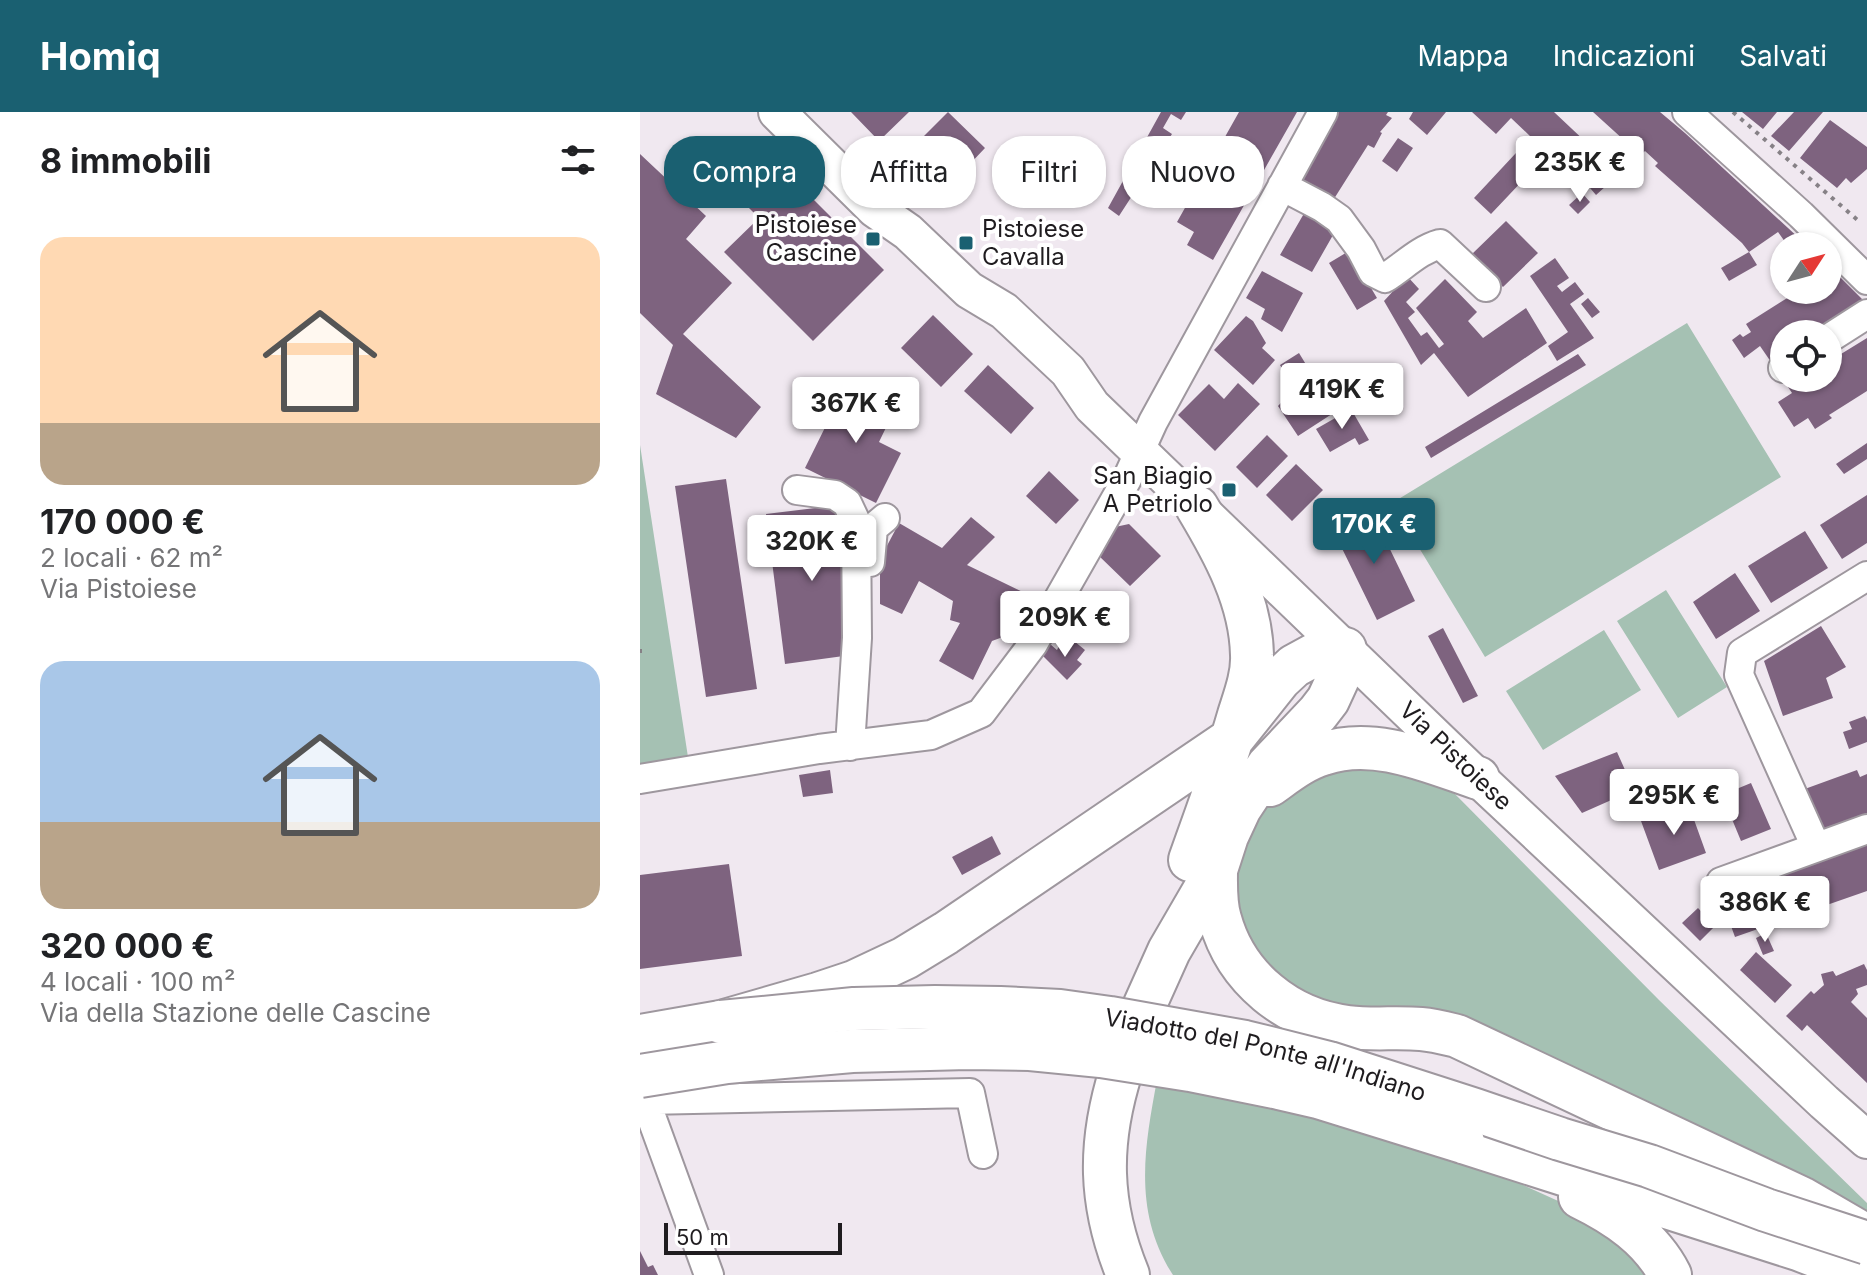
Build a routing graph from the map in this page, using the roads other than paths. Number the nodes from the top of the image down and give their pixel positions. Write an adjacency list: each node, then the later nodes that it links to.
1 (777, 112): 6 (main road, Via Pistoiese)
2 (797, 112): 6 (main road, Via Pistoiese)
3 (1323, 112): 5 (street)
4 (1687, 112): 7 (street)
5 (1282, 186): 8 (street); 11 (street)
6 (908, 232): 11 (main road, Via Pistoiese)
7 (1867, 280)
8 (1486, 287)
9 (1867, 314): 10 (street)
10 (1842, 330)
11 (1139, 451): 13 (main road, Via Pistoiese); 18 (street)
12 (797, 490): 18 (street)
13 (1197, 507): 16 (main road, Via Pistoiese); 17 (highway)
14 (885, 518): 18 (street)
15 (1867, 576): 23 (street)
16 (1345, 649): 17 (highway); 19 (main road, Via Pistoiese); 21 (highway)
17 (1233, 738): 26 (highway); 28 (highway, bridge)
18 (859, 744): 20 (street)
19 (1478, 778): 21 (highway); 32 (main road, Via Pistoiese)
20 (640, 779)
21 (1240, 808): 24 (highway)
22 (1867, 829): 23 (street)
23 (1816, 847): 25 (street)
24 (1216, 870): 26 (highway); 37 (highway)
25 (1721, 882)
26 (1169, 951): 27 (highway)
27 (1143, 1009)
28 (721, 1022): 29 (highway, Viadotto del Ponte all'Indiano); 37 (highway, Viadotto del Ponte all'Indiano, bridge)
29 (640, 1036)
30 (1121, 1071): 39 (highway)
31 (643, 1089): 34 (highway, Viadotto del Ponte all'Indiano, bridge); 35 (street); 38 (street)
32 (1824, 1102): 33 (main road, Via Pistoiese); 36 (main road, Via Pistoiese)
33 (1867, 1140)
34 (1463, 1142): 40 (highway); 41 (highway, Viadotto del Ponte all'Indiano)
35 (983, 1154)
36 (1867, 1159)
37 (1867, 1240)
38 (709, 1275)
39 (1128, 1275)
40 (1670, 1275)
41 (1866, 1275)

